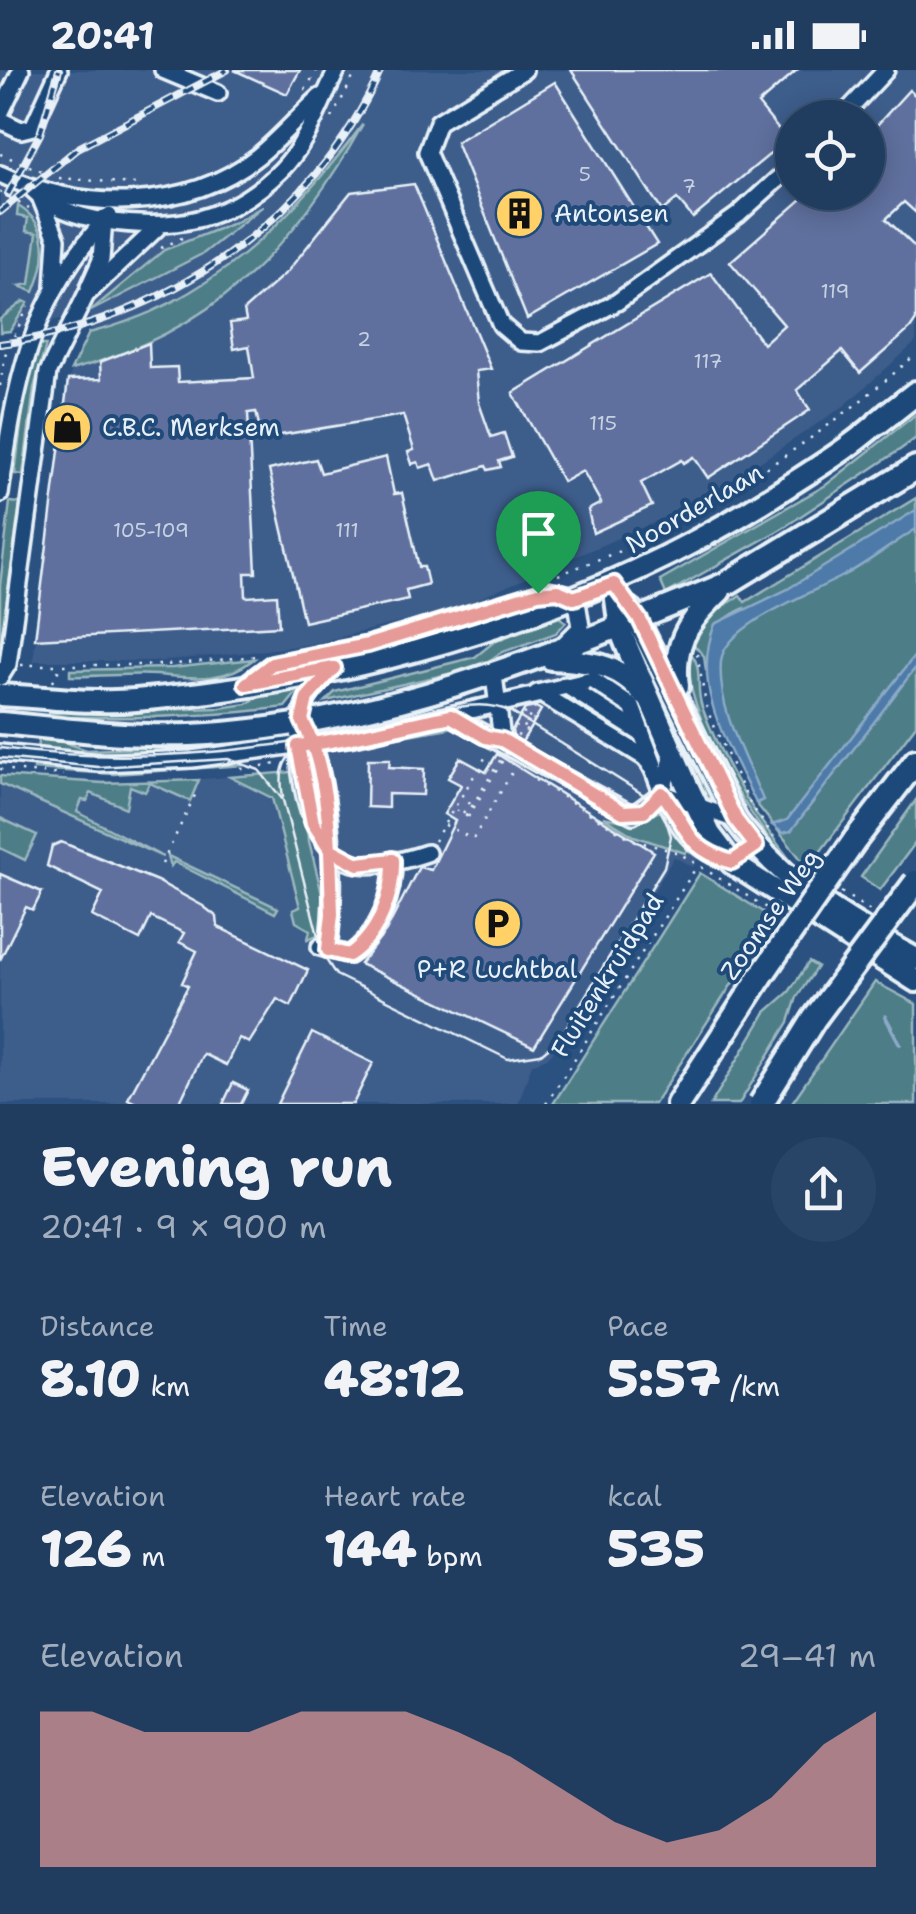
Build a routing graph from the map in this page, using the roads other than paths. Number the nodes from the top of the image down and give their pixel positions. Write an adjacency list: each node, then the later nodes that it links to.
1 (21, 70): 10 (street)
2 (59, 70): 10 (street)
3 (163, 70): 8 (street)
4 (337, 70): 7 (street)
5 (524, 70): 12 (street)
6 (886, 70): 9 (street)
7 (326, 90): 15 (street); 17 (street)
8 (218, 93)
9 (858, 100)
10 (0, 117)
11 (0, 174): 14 (street)
12 (775, 181)
13 (86, 196): 14 (street); 15 (street); 16 (street)
14 (34, 199): 16 (street); 19 (street)
15 (153, 199): 16 (street)
16 (104, 220): 17 (street); 18 (street); 19 (street)
17 (157, 228): 18 (street)
18 (86, 295): 20 (street)
19 (44, 300): 20 (street); 25 (street)
20 (72, 317): 26 (street)
21 (916, 384): 23 (main road, Noorderlaan)
22 (916, 392): 23 (highway)
23 (879, 422): 28 (main road, Noorderlaan)
24 (916, 468): 27 (highway)
25 (0, 491): 26 (street)
26 (31, 491): 33 (street)
27 (729, 582): 30 (main road); 39 (main road)
28 (614, 584): 29 (main road, Noorderlaan); 30 (main road)
29 (574, 598): 31 (street); 32 (main road, Noorderlaan); 35 (street)
30 (630, 624): 31 (main road); 39 (main road); 44 (main road)
31 (544, 658): 34 (main road); 44 (main road)
32 (334, 668): 35 (main road, Noorderlaan); 42 (street)
33 (4, 671)
34 (494, 676): 40 (street); 42 (main road)
35 (246, 684): 37 (main road, Noorderlaan)
36 (565, 685): 38 (street); 44 (street); 44 (street)
37 (0, 695)
38 (534, 701): 40 (street); 50 (street)
39 (681, 702): 53 (main road)
40 (498, 707): 41 (street); 45 (street)
41 (451, 716): 45 (street); 46 (street)
42 (302, 720): 43 (main road); 46 (street)
43 (0, 723)
44 (645, 728): 48 (main road); 50 (street)
45 (502, 740): 51 (street)
46 (306, 745): 47 (street); 55 (street)
47 (0, 753)
48 (673, 753): 51 (street); 52 (main road)
49 (916, 761): 62 (highway, Zoomse Weg, bridge)
50 (655, 768): 51 (street)
51 (662, 793): 52 (street); 58 (street)
52 (695, 802): 53 (street); 58 (main road)
53 (736, 820): 54 (main road)
54 (756, 846): 58 (street); 60 (main road)
55 (330, 849): 57 (street); 57 (street)
56 (427, 852): 57 (street)
57 (393, 860)
58 (732, 862): 61 (main road)
59 (916, 882): 63 (highway, bridge)
60 (916, 959)
61 (916, 981)
62 (678, 1104)
63 (761, 1104)

